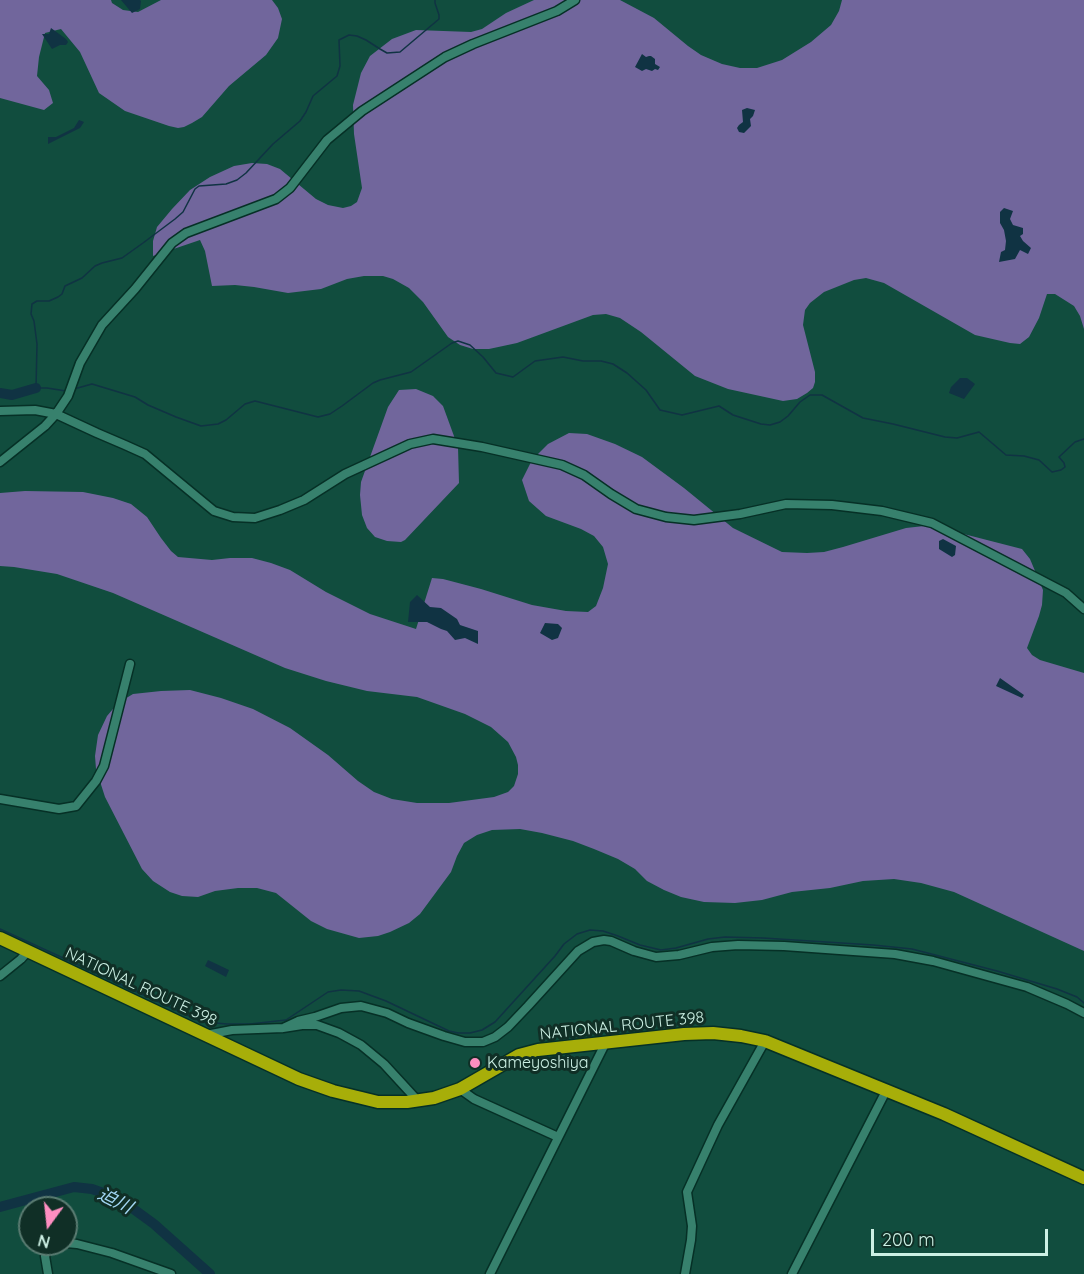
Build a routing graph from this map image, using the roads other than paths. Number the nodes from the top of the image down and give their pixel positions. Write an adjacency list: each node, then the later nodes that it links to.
1 (575, 0): 3 (street)
2 (0, 411): 3 (street)
3 (56, 414): 4 (street); 5 (street)
4 (0, 462)
5 (1084, 609)
6 (130, 664): 7 (street)
7 (0, 799)
8 (0, 938): 9 (highway, NATIONAL ROUTE 398)
9 (28, 951): 10 (street); 13 (highway, NATIONAL ROUTE 398)
10 (0, 976)
11 (1084, 1013): 12 (street)
12 (283, 1029): 13 (street); 18 (street)
13 (205, 1035): 18 (highway, NATIONAL ROUTE 398)
14 (765, 1041): 15 (highway, NATIONAL ROUTE 398); 17 (highway, NATIONAL ROUTE 398); 26 (street)
15 (606, 1042): 16 (highway, NATIONAL ROUTE 398); 19 (street)
16 (460, 1089): 18 (highway, NATIONAL ROUTE 398); 19 (street)
17 (886, 1090): 20 (highway, NATIONAL ROUTE 398); 27 (street)
18 (418, 1101)
19 (558, 1137): 25 (street)
20 (1084, 1178)
21 (78, 1244): 24 (street)
22 (45, 1256): 23 (street)
23 (48, 1274)
24 (171, 1274)
25 (490, 1274)
26 (685, 1274)
27 (792, 1274)

